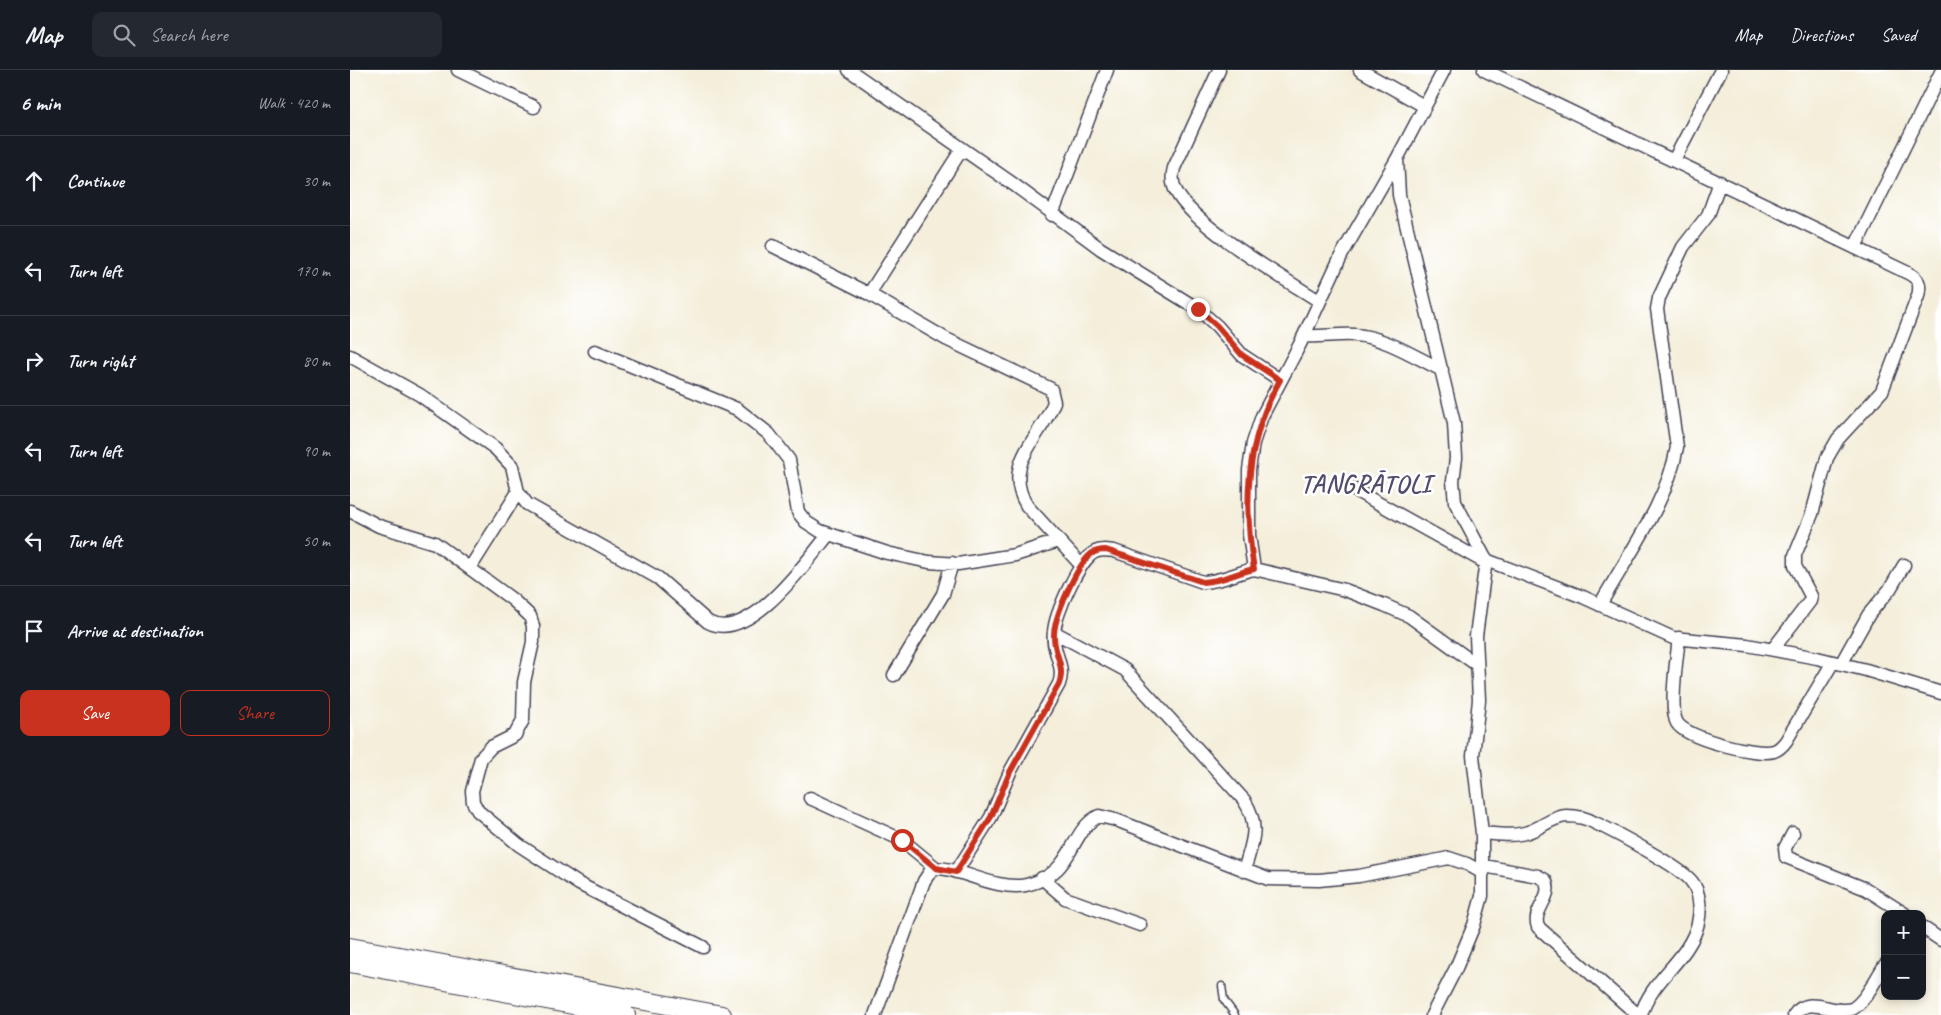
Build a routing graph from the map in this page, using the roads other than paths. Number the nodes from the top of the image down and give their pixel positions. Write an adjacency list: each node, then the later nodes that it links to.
1 (849, 70): 12 (street)
2 (1107, 70): 16 (street)
3 (1220, 70): 20 (street)
4 (1360, 70): 10 (street)
5 (1444, 70): 10 (street)
6 (1484, 70): 14 (street)
7 (1721, 70): 14 (street)
8 (464, 71): 11 (street)
9 (1941, 72): 18 (street)
10 (1424, 106): 13 (street)
11 (534, 107)
12 (962, 149): 16 (street); 19 (street)
13 (1396, 160): 20 (street); 24 (street)
14 (1674, 160): 15 (street)
15 (1720, 182): 18 (street); 37 (street)
16 (1052, 215): 25 (street)
17 (773, 246): 19 (street)
18 (1855, 247): 40 (street)
19 (869, 294): 30 (street)
20 (1319, 301): 21 (street)
21 (1304, 336): 24 (street); 25 (street)
22 (595, 351): 29 (street)
23 (350, 356): 27 (street)
24 (1442, 370): 31 (street)
25 (1280, 380): 36 (street)
26 (1351, 488): 31 (street)
27 (518, 492): 29 (street); 35 (street)
28 (350, 512): 35 (street)
29 (829, 534): 32 (street)
30 (1058, 541): 32 (street); 33 (street)
31 (1486, 561): 37 (street); 42 (street)
32 (952, 563): 43 (street)
33 (1081, 565): 36 (street); 38 (street)
34 (1904, 565): 41 (street)
35 (470, 568): 58 (street)
36 (1254, 569): 42 (street)
37 (1600, 605): 39 (street)
38 (1054, 632): 50 (street); 51 (street)
39 (1679, 638): 40 (street); 41 (street)
40 (1773, 649): 41 (street)
41 (1837, 663): 44 (street)
42 (1477, 665): 46 (street)
43 (894, 675)
44 (1941, 693)
45 (810, 798): 48 (street)
46 (1482, 833): 49 (street); 67 (street)
47 (1793, 833): 53 (street)
48 (936, 868): 51 (street); 64 (street)
49 (1483, 869): 50 (street); 66 (street); 67 (street)
50 (1244, 871): 52 (street)
51 (956, 872): 52 (street)
52 (1042, 878): 54 (street)
53 (1898, 910)
54 (1140, 925)
55 (1926, 930): 56 (street)
56 (1941, 940)
57 (350, 947): 63 (main road)
58 (703, 947)
59 (350, 962): 62 (main road)
60 (1881, 971): 68 (street)
61 (1222, 986): 65 (lane)
62 (626, 1015)
63 (722, 1015)
64 (875, 1015)
65 (1235, 1015)
66 (1432, 1015)
67 (1640, 1015)
68 (1794, 1015)

